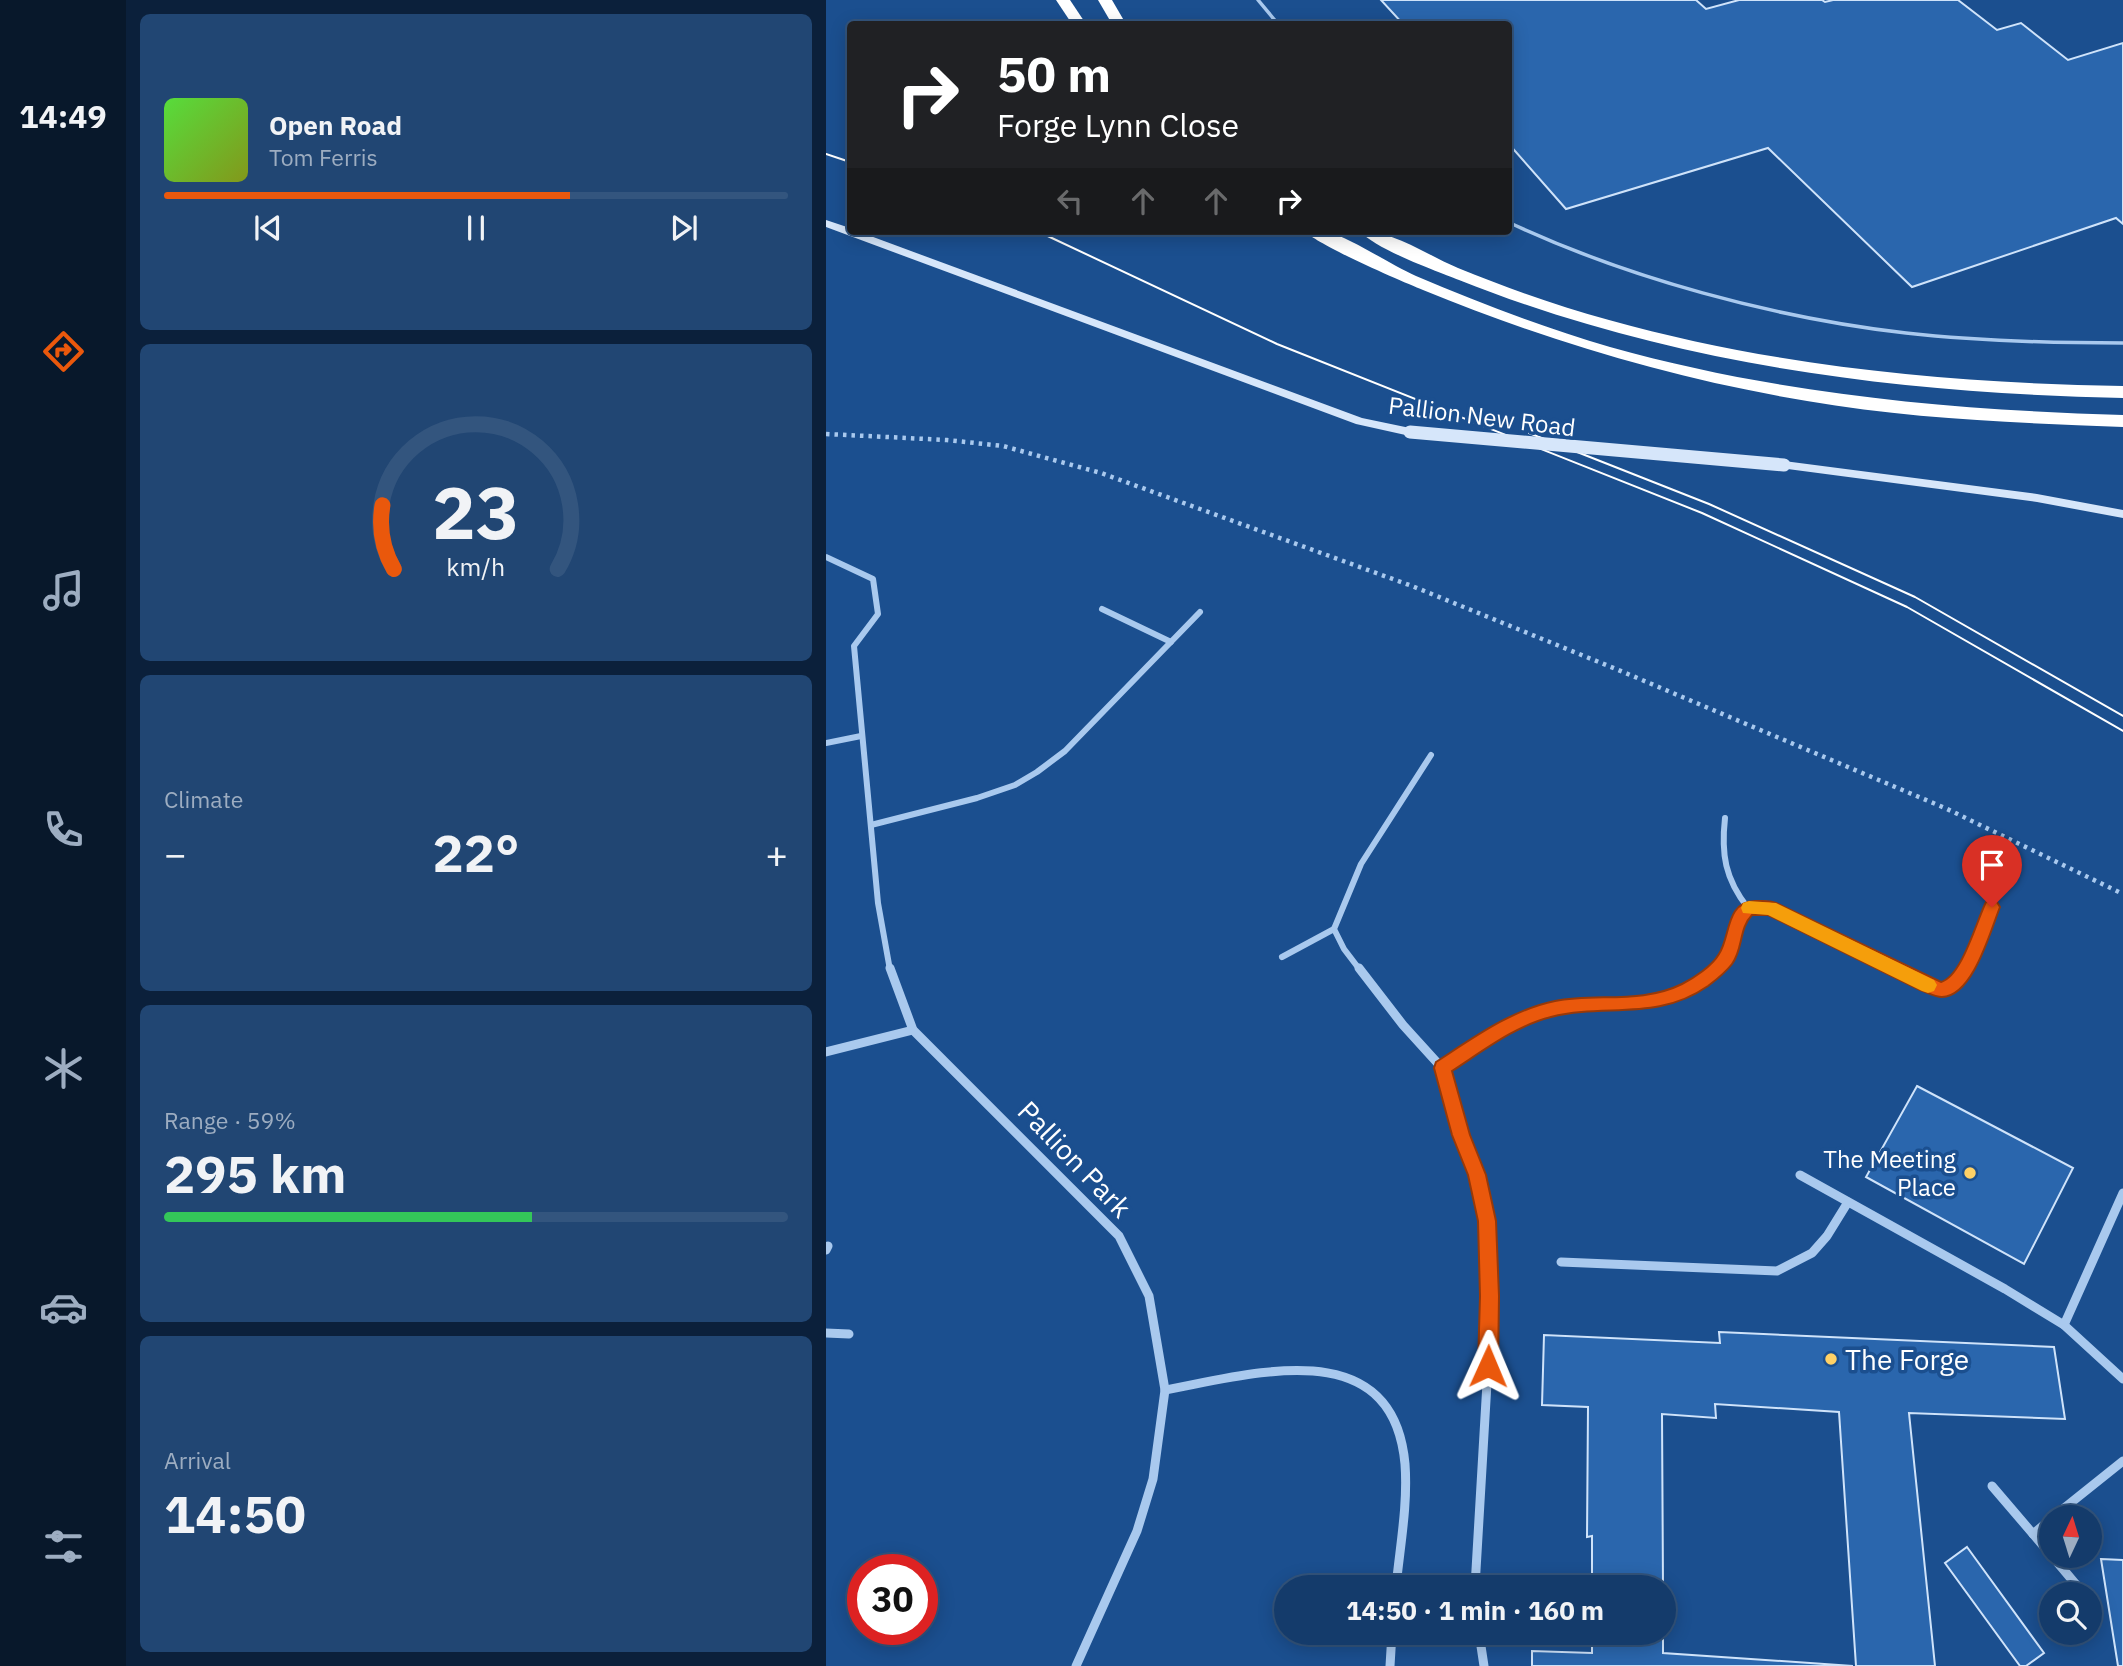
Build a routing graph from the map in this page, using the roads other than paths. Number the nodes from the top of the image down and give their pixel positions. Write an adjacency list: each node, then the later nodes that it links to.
1 (1063, 0): 4 (highway)
2 (1105, 0): 5 (highway)
3 (1258, 0): 6 (lane)
4 (1077, 21)
5 (1117, 21)
6 (1276, 21)
7 (826, 223): 9 (street, Pallion New Road, bridge)
8 (1512, 224): 13 (lane)
9 (847, 231)
10 (858, 235): 16 (street, Pallion New Road, bridge)
11 (1321, 235): 15 (highway)
12 (1376, 235): 14 (highway)
13 (2123, 343)
14 (2123, 392)
15 (2123, 421)
16 (2123, 514)
17 (826, 557): 21 (street, Pallion Park)
18 (1102, 609): 20 (street)
19 (1200, 612): 20 (street)
20 (1171, 642): 25 (street)
21 (861, 736): 22 (street); 25 (street, Pallion Park)
22 (826, 743)
23 (1431, 755): 28 (street)
24 (1726, 818): 27 (street)
25 (871, 825): 30 (street, Pallion Park)
26 (1992, 907): 27 (street)
27 (1748, 908): 32 (street)
28 (1334, 929): 29 (street); 32 (street)
29 (1282, 957)
30 (913, 1030): 31 (street); 41 (street, Pallion Park)
31 (826, 1052)
32 (1442, 1068): 50 (street)
33 (1800, 1175): 35 (street)
34 (2123, 1193): 37 (street)
35 (1848, 1202): 36 (street); 37 (street)
36 (1561, 1262)
37 (2064, 1325): 40 (street)
38 (826, 1332): 39 (street)
39 (849, 1334)
40 (2123, 1379)
41 (1166, 1390): 49 (street); 54 (street, Pallion Park)
42 (2123, 1461): 44 (street)
43 (1992, 1486): 46 (street)
44 (2068, 1505)
45 (2039, 1529): 46 (street)
46 (2033, 1534): 47 (street)
47 (2039, 1541)
48 (2062, 1568): 51 (street)
49 (1397, 1575)
50 (1476, 1575)
51 (2074, 1582)
52 (1391, 1645): 55 (street)
53 (1481, 1645): 56 (street)
54 (1076, 1666)
55 (1390, 1666)
56 (1484, 1666)

